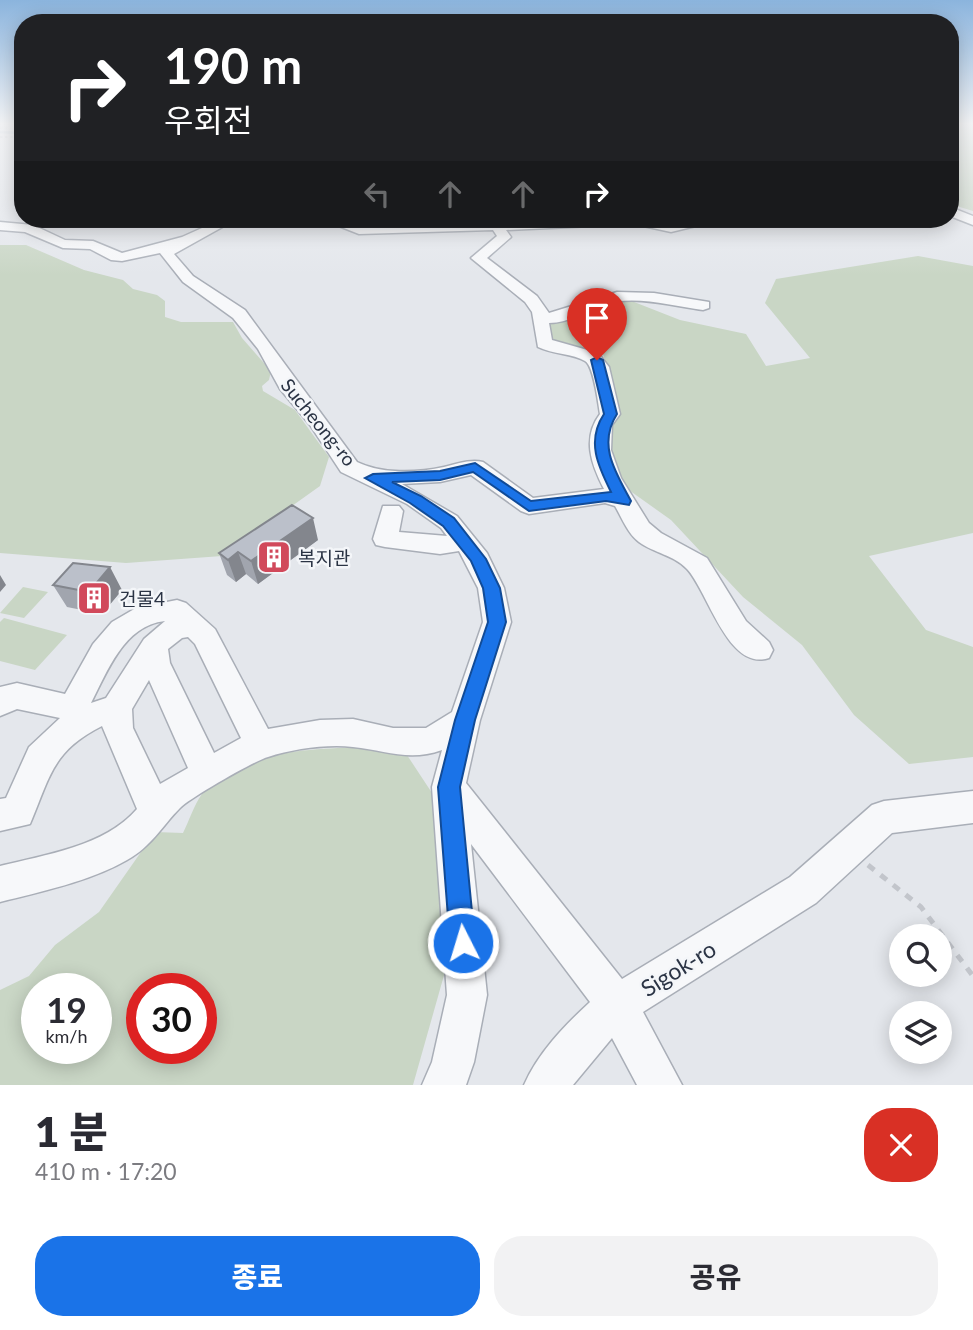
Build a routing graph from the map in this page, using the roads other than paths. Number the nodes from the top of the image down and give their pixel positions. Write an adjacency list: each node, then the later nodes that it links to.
1 (28, 228): 6 (street)
2 (214, 228): 6 (street)
3 (353, 228): 4 (street)
4 (438, 228): 5 (street)
5 (498, 228): 8 (street)
6 (181, 241): 9 (street, Sucheong-ro)
7 (703, 305): 8 (street)
8 (539, 315): 10 (street)
9 (373, 478): 10 (street); 12 (street, Sucheong-ro)
10 (624, 501): 15 (street)
11 (391, 511): 12 (street)
12 (466, 542): 18 (street, Sucheong-ro)
13 (198, 628): 14 (street); 16 (street); 19 (street)
14 (154, 647): 17 (street); 20 (street)
15 (759, 650)
16 (3, 696)
17 (117, 707): 23 (street); 24 (street)
18 (465, 720): 19 (street); 21 (street, Sucheong-ro)
19 (260, 744): 20 (street)
20 (207, 774): 23 (street)
21 (449, 787): 26 (street); 27 (street, Sucheong-ro)
22 (973, 807): 26 (street, Sigok-ro)
23 (156, 813): 25 (street)
24 (0, 815)
25 (0, 884)
26 (617, 1005): 28 (street, Sigok-ro); 29 (street)
27 (444, 1085)
28 (545, 1085)
29 (660, 1085)

